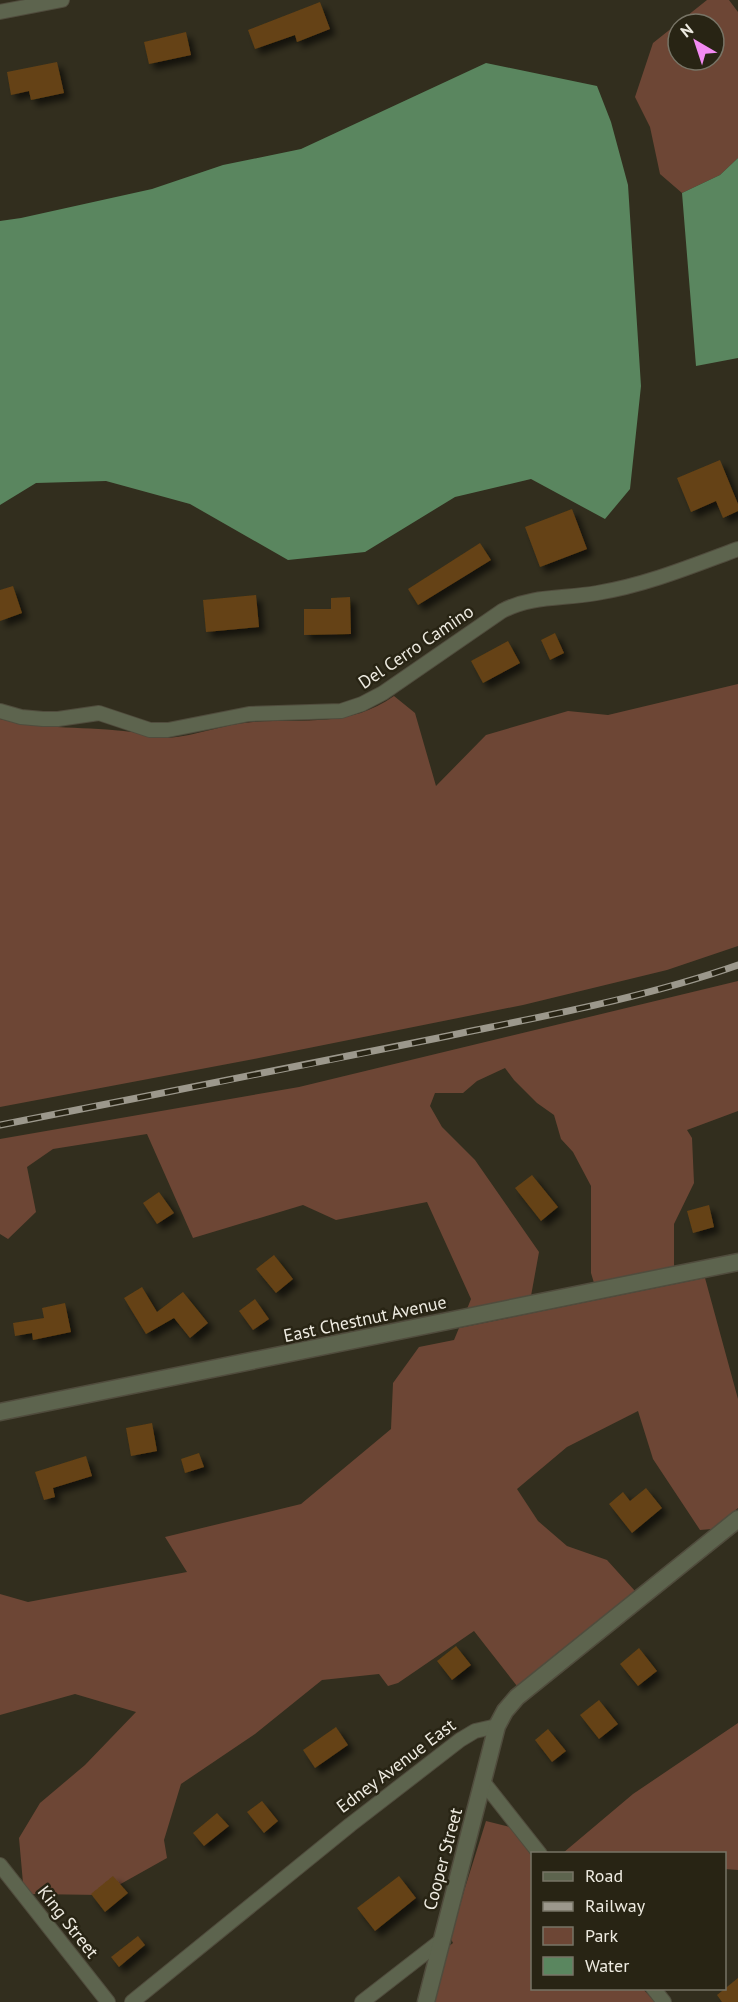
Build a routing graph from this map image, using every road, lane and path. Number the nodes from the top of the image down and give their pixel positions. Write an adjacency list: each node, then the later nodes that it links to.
1 (62, 0): 2 (street)
2 (0, 12)
3 (738, 549): 4 (street, Del Cerro Camino)
4 (0, 711)
5 (738, 1262): 6 (street, East Chestnut Avenue)
6 (0, 1412)
7 (738, 1519): 8 (street)
8 (497, 1726): 9 (street, Cooper Street); 15 (street, Edney Avenue East)
9 (484, 1783): 10 (street); 12 (street, Cooper Street)
10 (538, 1852)
11 (0, 1865): 14 (street, King Street)
12 (442, 1940): 16 (street); 17 (street, Cooper Street)
13 (654, 1990): 18 (street)
14 (108, 2002)
15 (132, 2002)
16 (362, 2002)
17 (426, 2002)
18 (664, 2002)

